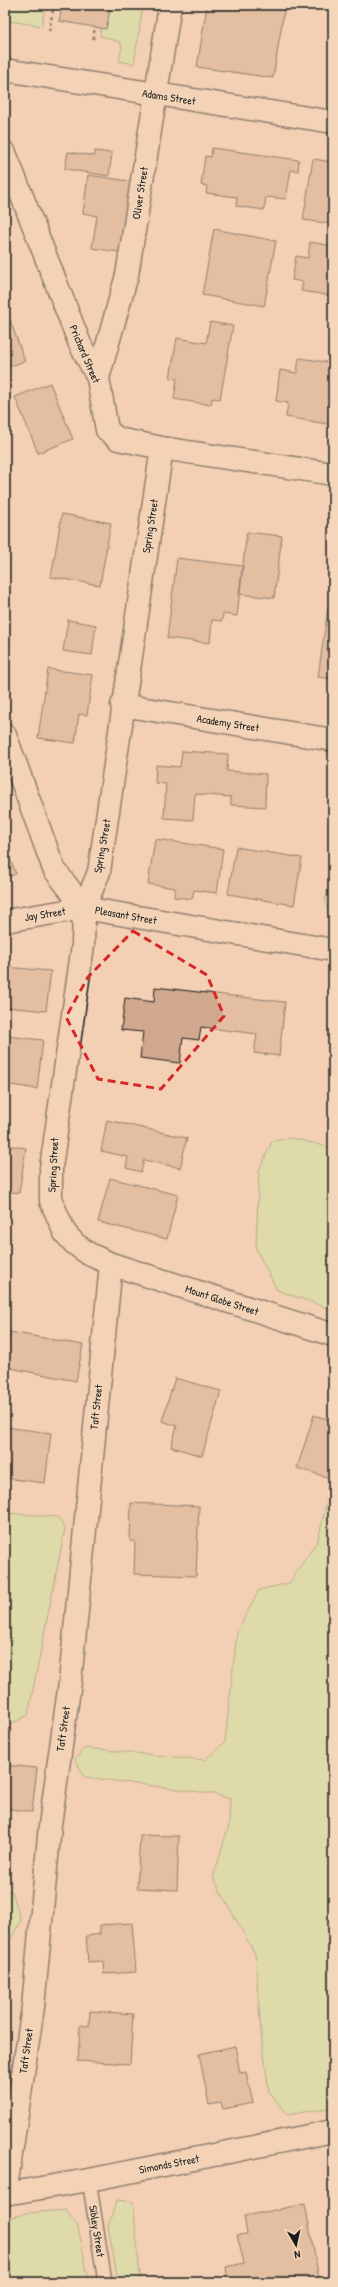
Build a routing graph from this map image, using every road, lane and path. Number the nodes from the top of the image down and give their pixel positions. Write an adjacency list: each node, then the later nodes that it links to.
1 (54, 5): 4 (path)
2 (170, 5): 7 (street, Oliver Street)
3 (95, 27): 5 (path)
4 (50, 31)
5 (93, 39)
6 (5, 70): 7 (street, Adams Street)
7 (156, 94): 8 (street, Adams Street); 10 (street, Oliver Street)
8 (333, 122)
9 (5, 153): 10 (street, Prichard Street)
10 (98, 378): 11 (street, Prichard Street)
11 (162, 448): 12 (street, Prichard Street); 13 (street, Spring Street)
12 (333, 474)
13 (122, 705): 15 (street, Academy Street); 16 (street, Spring Street)
14 (5, 735): 16 (street, Pleasant Street)
15 (333, 740)
16 (84, 908): 17 (street, Jay Street); 18 (street, Pleasant Street); 19 (street, Spring Street)
17 (5, 921)
18 (333, 950)
19 (111, 1264): 20 (street, Mount Globe Street); 23 (street, Taft Street)
20 (333, 1335)
21 (333, 2132): 22 (street, Simonds Street)
22 (89, 2180): 23 (street, Simonds Street); 24 (lane, Sibley Street)
23 (5, 2194)
24 (105, 2282)

